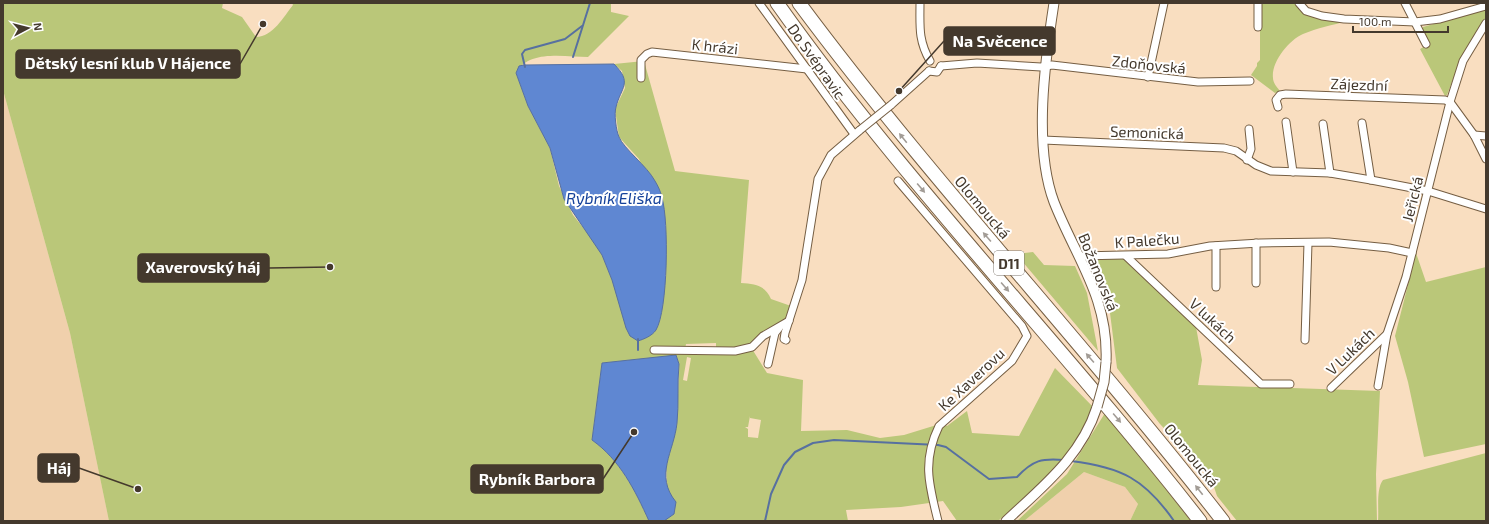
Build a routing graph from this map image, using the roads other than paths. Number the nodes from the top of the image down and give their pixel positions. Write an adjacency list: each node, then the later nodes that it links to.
1 (759, 3): 18 (street, Do Svépravic)
2 (777, 3): 61 (highway, D11, one-way to 61)
3 (799, 3): 62 (highway, Olomoucká / D11, one-way to 3)
4 (920, 3): 15 (street)
5 (1054, 3): 17 (street, Božanovská)
6 (1164, 3): 20 (street)
7 (1258, 3): 13 (street)
8 (1299, 3): 11 (street)
9 (1405, 3): 11 (street)
10 (1486, 6): 11 (street)
11 (1415, 22): 14 (street)
12 (1486, 23): 23 (street, Jeřická)
13 (1258, 27)
14 (1426, 44)
15 (930, 61): 16 (street); 19 (street)
16 (940, 66): 17 (street, Zdoňovská); 19 (street)
17 (1047, 66): 20 (street, Zdoňovská); 32 (street, Božanovská)
18 (807, 69): 21 (street, K hrázi); 29 (street, Do Svépravic)
19 (929, 71): 29 (street, bridge)
20 (1148, 77): 22 (street, Zdoňovská)
21 (641, 78)
22 (1250, 81)
23 (1450, 102): 24 (street, Zájezdní); 30 (street); 39 (street, Jeřická)
24 (1278, 107)
25 (1286, 122): 35 (street)
26 (1362, 123): 37 (street)
27 (1324, 124): 36 (street)
28 (1249, 129): 34 (street)
29 (857, 132): 49 (street)
30 (1474, 135): 31 (street); 33 (street)
31 (1486, 136)
32 (1043, 140): 34 (street, Semonická); 45 (street, Božanovská)
33 (1486, 159)
34 (1247, 160): 35 (street, Semonická)
35 (1294, 172): 36 (street, Semonická)
36 (1330, 173): 37 (street, Semonická)
37 (1371, 180): 39 (street, Semonická)
38 (898, 181): 59 (street, Ke Xaverovu)
39 (1428, 191): 40 (street, Semonická); 44 (street, Jeřická)
40 (1486, 209)
41 (1308, 243): 42 (street, K Palečku); 44 (street, K Palečku); 53 (street)
42 (1256, 244): 43 (street, K Palečku); 47 (street)
43 (1216, 246): 46 (street, K Palečku); 48 (street)
44 (1412, 253): 51 (street, Jeřická)
45 (1079, 256): 46 (street, K Palečku); 60 (street, Božanovská, bridge)
46 (1126, 256): 56 (street, V lukách)
47 (1256, 283)
48 (1216, 287)
49 (789, 321): 50 (street); 52 (street)
50 (780, 326): 54 (street); 55 (street)
51 (1387, 334): 57 (street, Jeřická); 58 (street, V Lukách)
52 (786, 340)
53 (1305, 340)
54 (654, 350)
55 (768, 364)
56 (1290, 384)
57 (1378, 386)
58 (1331, 388)
59 (938, 521)
60 (1006, 521)
61 (1200, 521)
62 (1223, 521)

